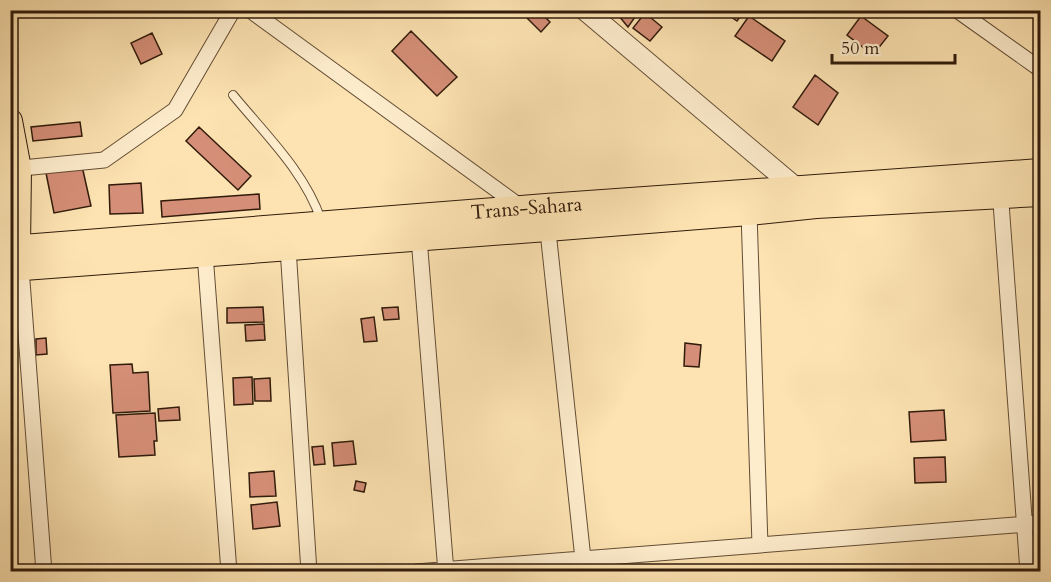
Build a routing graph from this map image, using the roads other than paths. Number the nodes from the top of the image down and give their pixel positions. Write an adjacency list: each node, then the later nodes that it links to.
1 (232, 10): 8 (street)
2 (250, 10): 15 (street)
3 (585, 10): 11 (street)
4 (957, 10): 5 (street)
5 (1041, 69)
6 (233, 95): 16 (lane)
7 (10, 121): 8 (main road)
8 (15, 169): 20 (main road)
9 (1041, 171): 10 (main road, Trans-Sahara)
10 (1000, 186): 11 (main road, Trans-Sahara); 12 (main road, Trans-Sahara); 13 (main road, Trans-Sahara); 22 (street)
11 (798, 188): 13 (street); 15 (main road, Trans-Sahara)
12 (1041, 194)
13 (816, 206): 14 (main road, Trans-Sahara)
14 (749, 213): 15 (main road, Trans-Sahara); 23 (street)
15 (538, 214): 16 (main road, Trans-Sahara); 17 (main road, Trans-Sahara); 24 (street)
16 (324, 235): 17 (main road, Trans-Sahara); 18 (main road, Trans-Sahara); 20 (main road, Trans-Sahara)
17 (419, 238): 25 (street)
18 (288, 248): 19 (main road, Trans-Sahara); 28 (street)
19 (205, 254): 20 (main road, Trans-Sahara); 27 (street)
20 (15, 258): 26 (street)
21 (1041, 523): 22 (street)
22 (1023, 525): 23 (street); 30 (street)
23 (760, 545): 24 (street)
24 (583, 559): 25 (street)
25 (446, 570): 29 (street)
26 (44, 572)
27 (229, 572)
28 (309, 572)
29 (416, 572)
30 (1028, 572)

